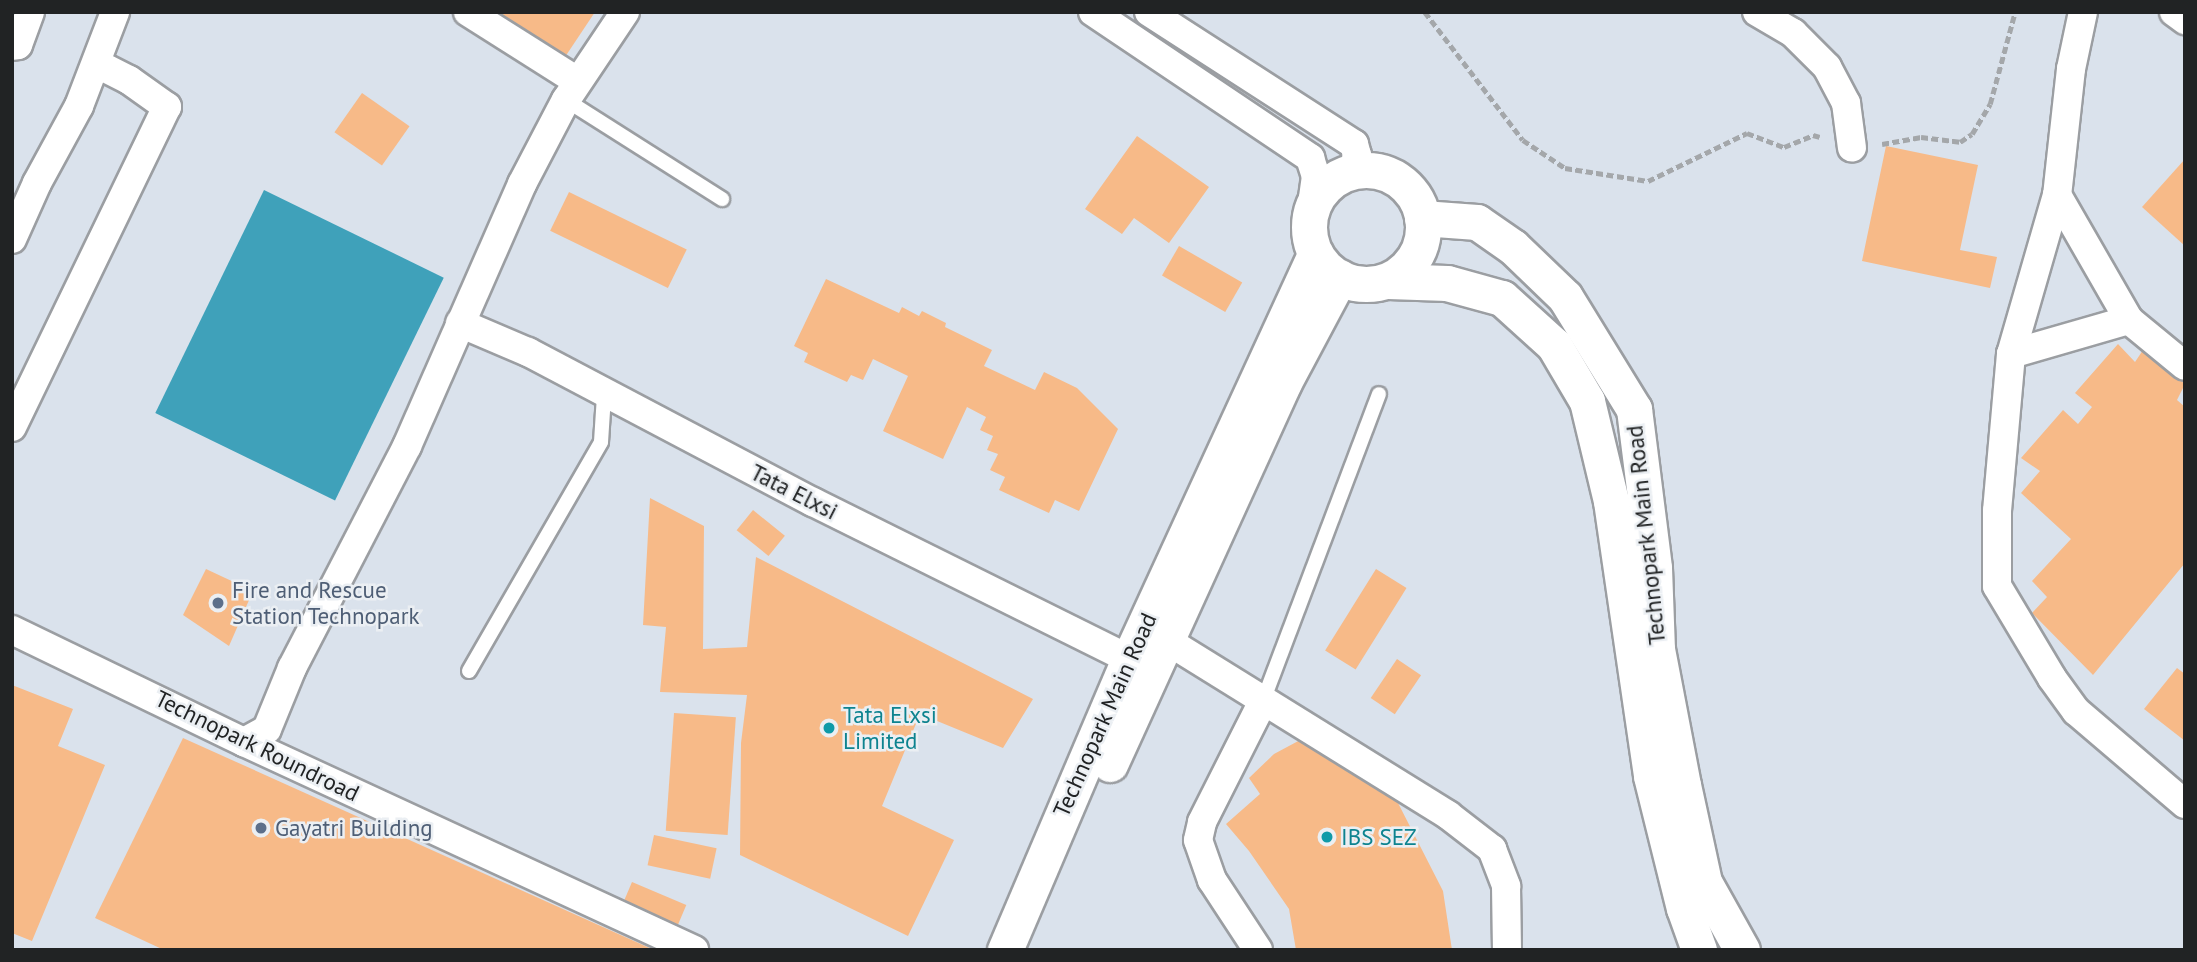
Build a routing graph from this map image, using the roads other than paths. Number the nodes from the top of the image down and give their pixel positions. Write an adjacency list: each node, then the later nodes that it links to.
1 (30, 12): 11 (street)
2 (115, 12): 12 (street)
3 (468, 12): 13 (street)
4 (625, 12): 13 (street)
5 (1093, 12): 18 (street)
6 (1149, 12): 15 (street)
7 (1757, 12): 14 (street)
8 (2082, 12): 16 (street)
9 (2174, 12): 10 (street)
10 (2185, 20)
11 (12, 46)
12 (97, 64): 20 (street); 30 (street)
13 (571, 90): 17 (lane); 25 (street)
14 (1852, 149)
15 (1353, 172): 18 (street); 19 (street)
16 (2057, 195): 24 (street); 26 (street)
17 (722, 199)
18 (1311, 212): 21 (street)
19 (1422, 218): 23 (street); 44 (street, Technopark Main Road)
20 (12, 239)
21 (1315, 254): 22 (street); 33 (street, Technopark Main Road)
22 (1340, 277): 23 (street); 32 (street)
23 (1388, 281): 43 (street, Technopark Main Road)
24 (2129, 320): 26 (street); 27 (street)
25 (460, 323): 28 (street, Tata Elxsi); 36 (street)
26 (2011, 354): 37 (street)
27 (2185, 366)
28 (604, 394): 33 (street, Tata Elxsi); 34 (lane)
29 (1379, 394): 35 (lane)
30 (12, 426)
31 (12, 629): 36 (street, Technopark Roundroad)
32 (1166, 640): 35 (street); 40 (street)
33 (1129, 659): 39 (street, Technopark Main Road)
34 (469, 671)
35 (1263, 701): 41 (street); 42 (street)
36 (244, 742): 38 (street, Technopark Roundroad)
37 (2185, 804)
38 (694, 950)
39 (1005, 950)
40 (1027, 950)
41 (1258, 950)
42 (1507, 950)
43 (1699, 950)
44 (1742, 950)

